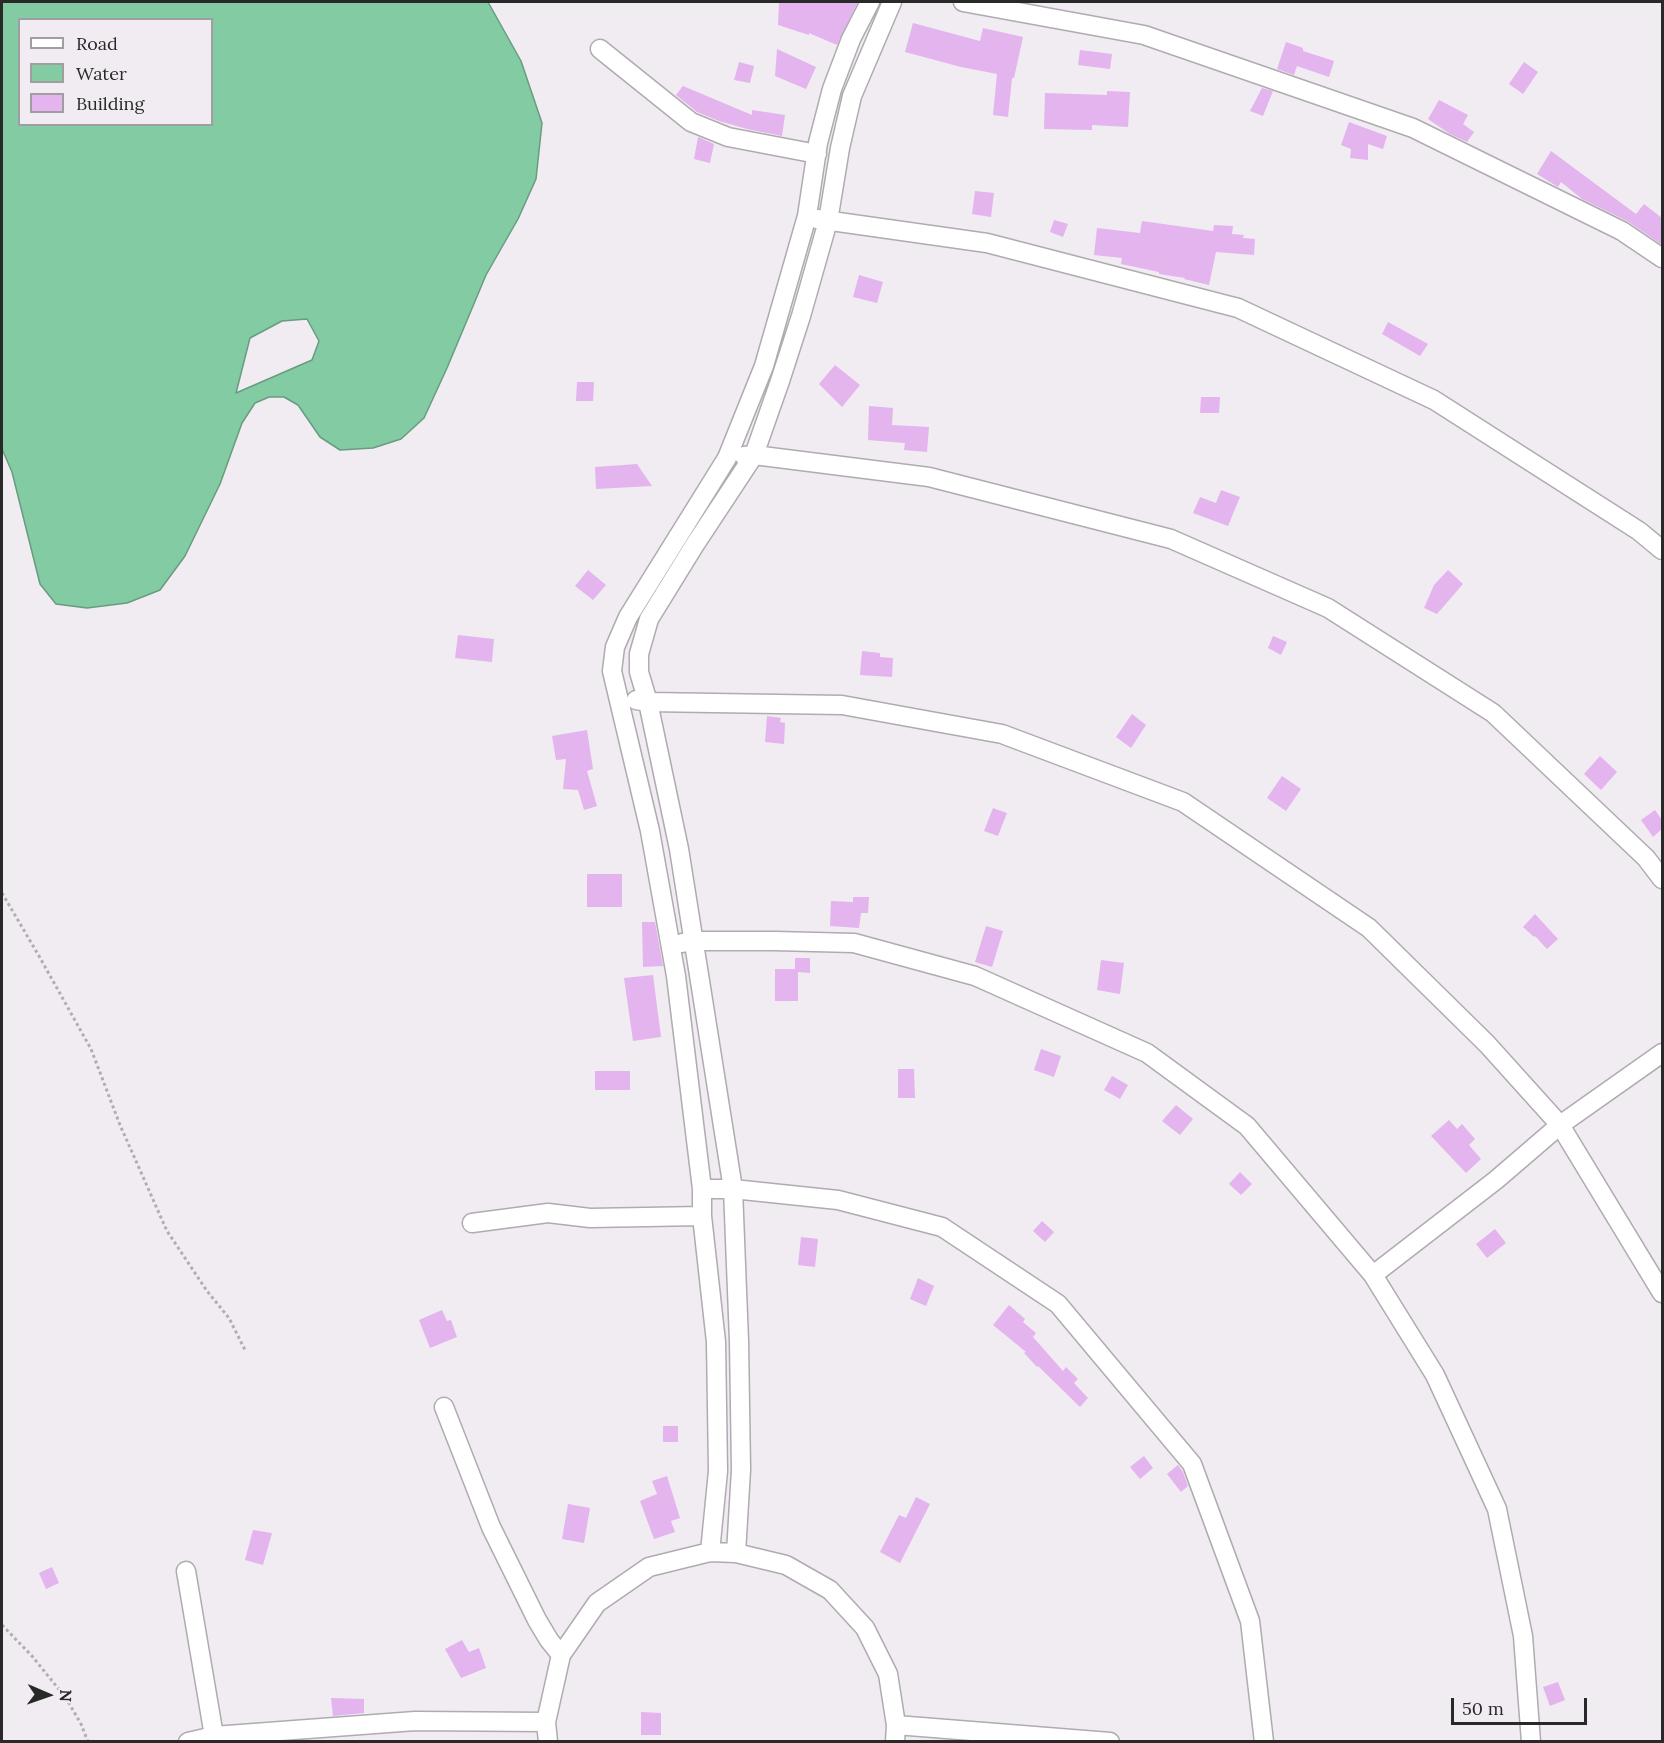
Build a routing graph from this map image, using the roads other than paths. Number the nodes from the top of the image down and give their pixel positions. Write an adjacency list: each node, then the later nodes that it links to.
1 (870, 2): 5 (street)
2 (892, 2): 7 (street)
3 (963, 2): 8 (street)
4 (600, 49): 5 (street)
5 (817, 154): 6 (street)
6 (807, 216): 7 (street); 10 (street)
7 (828, 221): 9 (street); 11 (street)
8 (1662, 258)
9 (754, 455): 10 (street); 13 (street); 14 (street)
10 (727, 458): 12 (street)
11 (1662, 550)
12 (619, 697): 13 (street); 16 (street)
13 (648, 702): 15 (street); 18 (street)
14 (1662, 879)
15 (693, 942): 16 (street); 20 (street); 23 (street)
16 (670, 945): 19 (street)
17 (1662, 1053): 18 (street)
18 (1560, 1125): 23 (street); 24 (street)
19 (702, 1189): 20 (street); 21 (street)
20 (733, 1189): 27 (street); 36 (street)
21 (702, 1216): 22 (street); 26 (street)
22 (472, 1223)
23 (1373, 1275): 37 (street)
24 (1662, 1293)
25 (444, 1407): 29 (street)
26 (710, 1552): 27 (street); 29 (street)
27 (736, 1552): 31 (street)
28 (186, 1571): 32 (street)
29 (561, 1655): 30 (street)
30 (546, 1722): 32 (street); 34 (street)
31 (895, 1733): 35 (street)
32 (214, 1736): 33 (street)
33 (188, 1742)
34 (548, 1742)
35 (1110, 1742)
36 (1264, 1742)
37 (1531, 1742)

